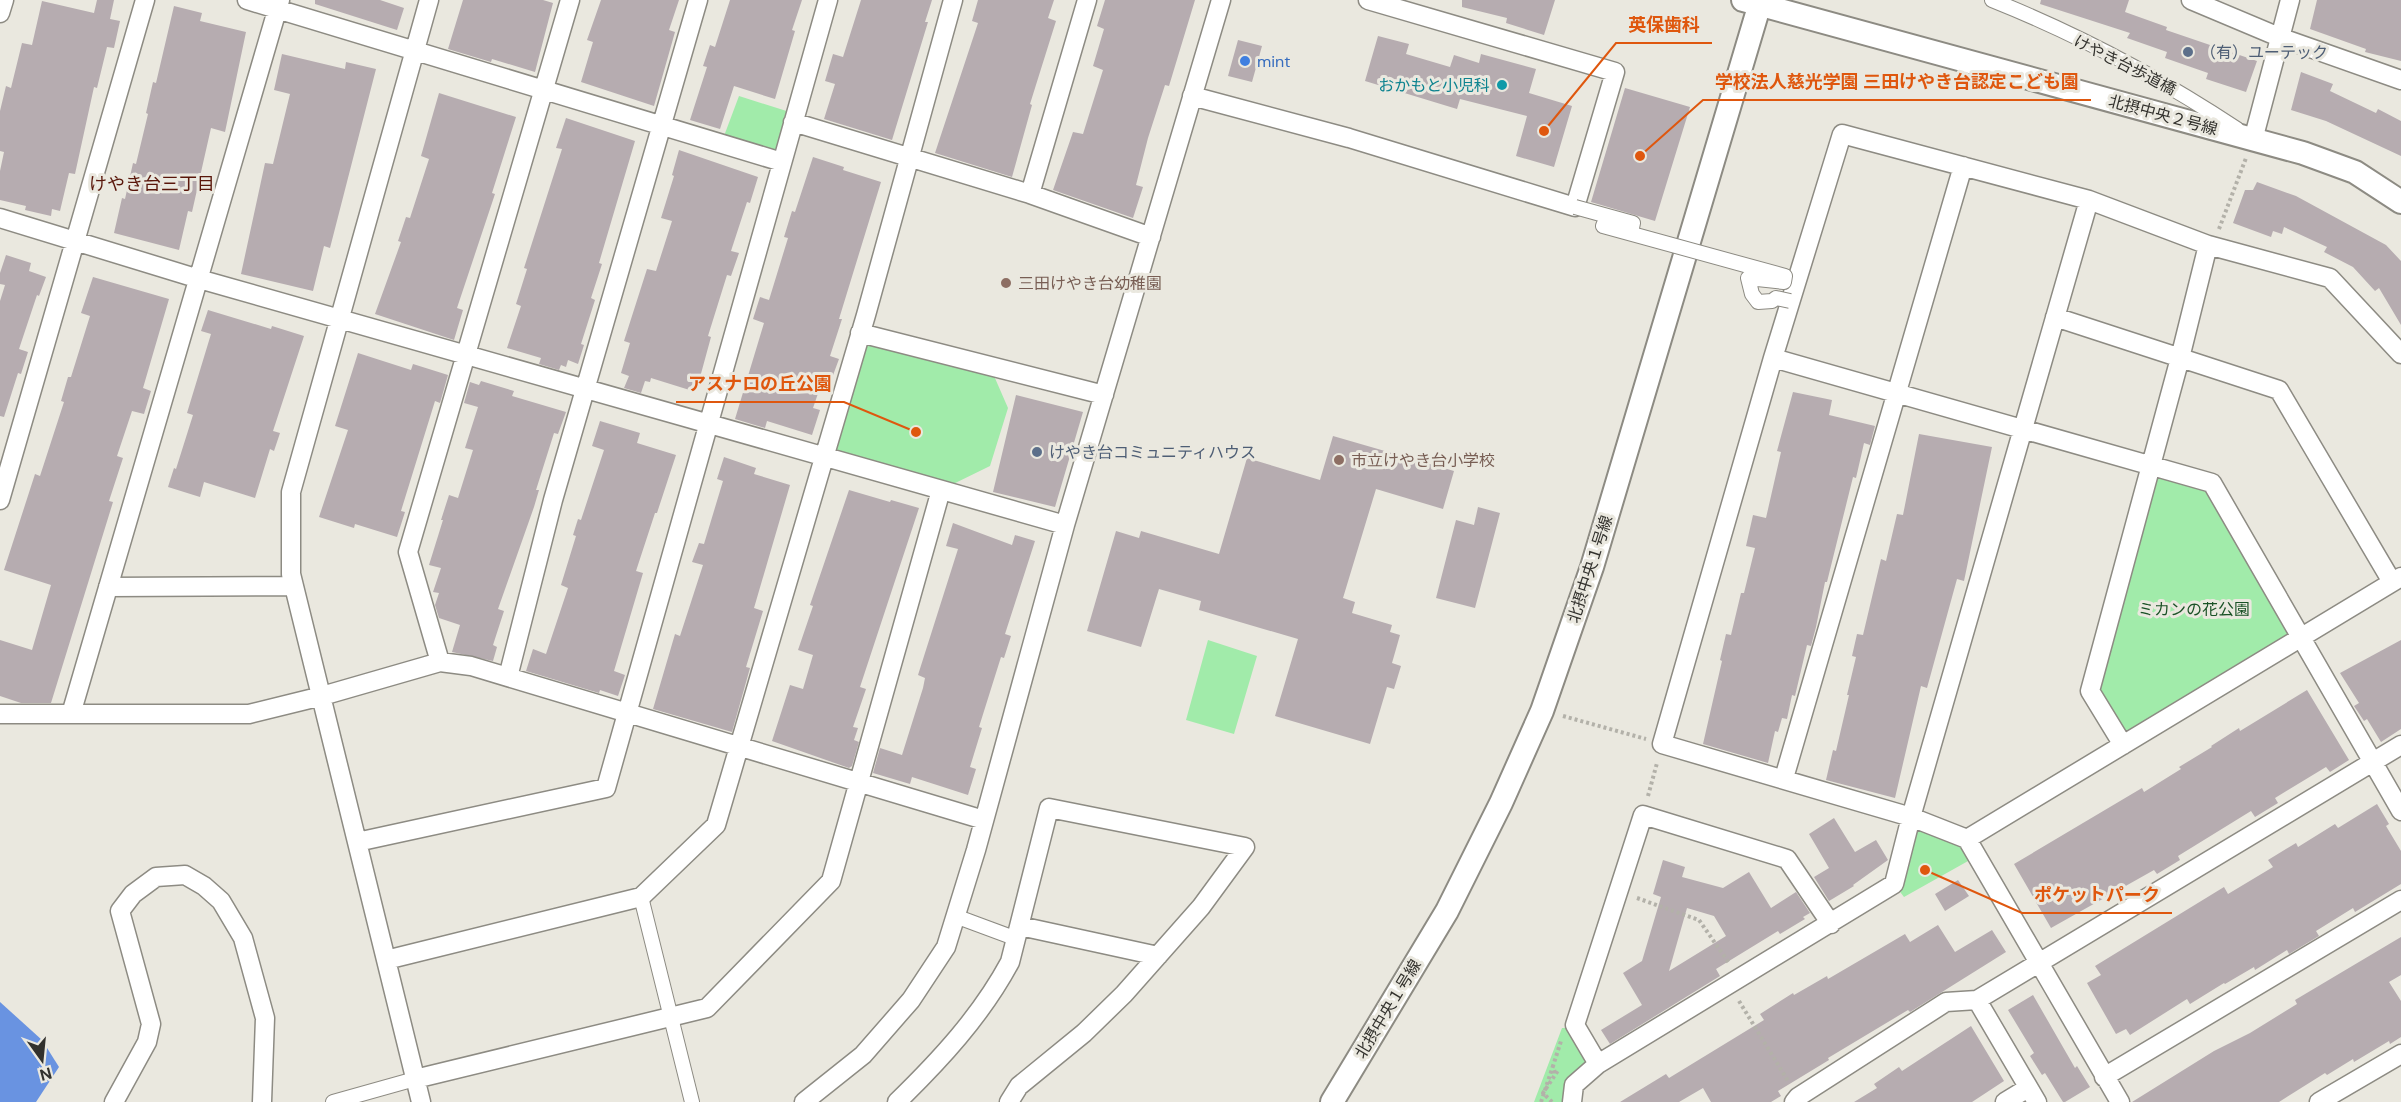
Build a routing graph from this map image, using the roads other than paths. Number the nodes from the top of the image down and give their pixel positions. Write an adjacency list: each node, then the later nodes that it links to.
1 (4, 0): 17 (street)
2 (145, 0): 35 (street)
3 (247, 0): 16 (street)
4 (429, 0): 19 (street)
5 (570, 0): 21 (street)
6 (698, 0): 24 (street)
7 (828, 0): 23 (street)
8 (952, 0): 26 (street)
9 (1087, 0): 29 (street)
10 (1221, 0): 22 (street)
11 (1368, 0): 32 (street)
12 (1992, 0): 25 (street, けやき台歩道橋)
13 (2191, 0): 18 (street)
14 (2290, 0): 18 (street)
15 (1754, 2): 25 (street, 北摂中央２号線); 101 (street, 北摂中央１号線)
16 (279, 5): 19 (street); 37 (street)
17 (0, 13)
18 (2279, 37): 20 (street); 25 (street)
19 (415, 51): 21 (street); 40 (street)
20 (2401, 80)
21 (544, 90): 24 (street); 43 (street)
22 (1192, 96): 32 (street); 34 (street)
23 (793, 122): 26 (street); 27 (street)
24 (662, 126): 27 (street); 46 (street)
25 (2253, 140): 31 (street, 北摂中央２号線)
26 (909, 157): 29 (street); 41 (street)
27 (782, 162): 49 (street)
28 (1963, 166): 30 (street); 38 (street); 47 (street)
29 (1030, 194): 34 (street)
30 (2090, 200): 36 (street); 39 (street)
31 (2401, 202)
32 (1575, 207): 38 (street, bridge)
33 (0, 218): 35 (street)
34 (1150, 237): 48 (street)
35 (75, 241): 37 (street); 54 (street)
36 (2208, 245): 42 (street); 45 (street)
37 (199, 279): 40 (street); 58 (street)
38 (1790, 301): 44 (street)
39 (2055, 317): 45 (street); 50 (street)
40 (340, 319): 43 (street); 57 (street)
41 (860, 333): 48 (street); 51 (street)
42 (2401, 354)
43 (466, 355): 46 (street); 60 (street)
44 (1773, 358): 47 (street); 70 (street)
45 (2180, 358): 52 (street); 56 (street)
46 (585, 388): 49 (street); 61 (street)
47 (1897, 393): 50 (street); 70 (street)
48 (1104, 395): 55 (street)
49 (709, 424): 51 (street); 63 (street)
50 (2025, 428): 52 (street); 73 (street)
51 (824, 457): 53 (street); 68 (street)
52 (2151, 465): 59 (street); 66 (street)
53 (941, 490): 55 (street); 71 (street)
54 (0, 500)
55 (1065, 525): 74 (street)
56 (2397, 579): 59 (street)
57 (294, 586): 58 (street); 62 (street)
58 (108, 587): 65 (street)
59 (2301, 636): 66 (street); 69 (street)
60 (440, 662): 61 (street); 62 (street)
61 (508, 677): 63 (street)
62 (322, 696): 65 (street); 76 (street)
63 (627, 713): 68 (street); 76 (street)
64 (0, 714): 65 (street)
65 (71, 714)
66 (2123, 745): 75 (street)
67 (2401, 745): 69 (street)
68 (739, 747): 71 (street); 77 (street)
69 (2373, 763): 72 (street); 84 (street)
70 (1784, 778): 73 (street)
71 (859, 782): 74 (street); 86 (street)
72 (2401, 811)
73 (1911, 817): 75 (street); 80 (street)
74 (984, 820): 79 (street)
75 (1967, 839): 84 (street)
76 (357, 842): 83 (street)
77 (641, 897): 83 (street); 86 (street)
78 (2401, 900): 89 (street)
79 (956, 916): 81 (street); 98 (street)
80 (1831, 924): 88 (street); 88 (street)
81 (1019, 932): 82 (street); 82 (street); 99 (street)
82 (1158, 956): 100 (street)
83 (386, 960): 90 (street)
84 (2040, 962): 85 (street); 89 (street)
85 (1977, 1000): 91 (street); 92 (street)
86 (672, 1016): 90 (street); 97 (street)
87 (2401, 1054): 105 (street)
88 (1598, 1064): 102 (street)
89 (2104, 1077): 104 (street)
90 (415, 1079): 95 (street); 96 (street)
91 (2032, 1095): 103 (street)
92 (1796, 1100)
93 (114, 1102): 94 (street)
94 (262, 1102)
95 (333, 1102)
96 (421, 1102)
97 (692, 1102)
98 (804, 1102)
99 (897, 1102)
100 (1009, 1102)
101 (1332, 1102)
102 (1572, 1102)
103 (2005, 1102)
104 (2120, 1102)
105 (2319, 1102)

